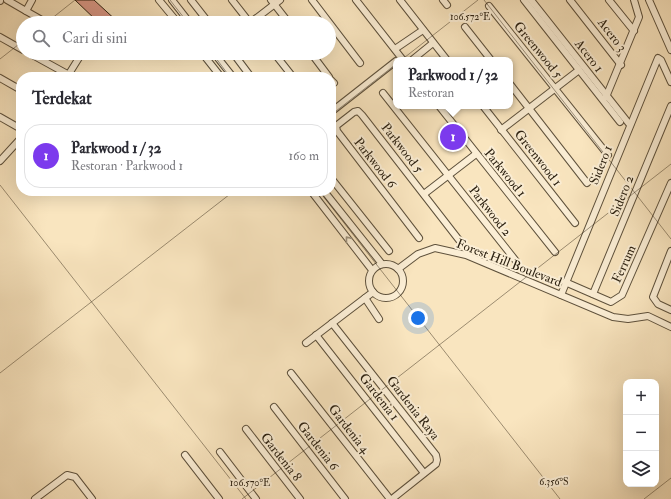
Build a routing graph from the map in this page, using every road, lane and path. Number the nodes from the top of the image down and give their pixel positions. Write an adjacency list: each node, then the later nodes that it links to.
1 (7, 0): 19 (street)
2 (32, 0): 19 (street)
3 (159, 0): 21 (street)
4 (172, 0): 22 (street)
5 (191, 0): 23 (street)
6 (232, 0): 24 (street)
7 (280, 0): 17 (street)
8 (312, 0): 27 (street)
9 (356, 0): 35 (street)
10 (400, 0): 29 (street)
11 (524, 0): 51 (street)
12 (531, 0): 65 (street, Acero 1)
13 (570, 0): 50 (street, Acero 3)
14 (609, 0): 30 (street)
15 (634, 0): 30 (street)
16 (649, 0): 36 (street)
17 (273, 2): 25 (street); 26 (street)
18 (489, 6): 63 (street, Greenwood 5)
19 (26, 11): 20 (street)
20 (35, 16)
21 (172, 16)
22 (185, 16)
23 (204, 16)
24 (245, 16)
25 (258, 16)
26 (284, 16)
27 (324, 16)
28 (465, 28): 40 (street)
29 (422, 30): 33 (street); 35 (street)
30 (634, 31): 50 (street)
31 (336, 32): 48 (street)
32 (0, 37): 34 (street)
33 (433, 44): 38 (street); 39 (street)
34 (16, 46)
35 (395, 49): 37 (street)
36 (671, 50)
37 (398, 57)
38 (416, 57)
39 (444, 57)
40 (489, 57)
41 (41, 60): 52 (street)
42 (78, 60): 53 (street)
43 (208, 60): 54 (street)
44 (220, 60): 55 (street)
45 (238, 60): 56 (street)
46 (279, 60): 57 (street)
47 (316, 60): 58 (street)
48 (360, 63)
49 (393, 64): 68 (street)
50 (621, 64): 65 (street)
51 (579, 70): 63 (street); 75 (street)
52 (61, 72)
53 (70, 72)
54 (217, 72)
55 (229, 72)
56 (248, 72)
57 (288, 72)
58 (325, 72)
59 (0, 78): 61 (street)
60 (671, 82): 76 (street, Sidero 1)
61 (16, 87)
62 (513, 88): 69 (street)
63 (555, 89): 69 (street); 81 (street, Greenwood 5)
64 (383, 92): 66 (street, Parkwood 2)
65 (606, 96): 76 (street, Acero 1)
66 (393, 105)
67 (671, 106): 102 (street, Sidero 2)
68 (336, 108)
69 (529, 108): 78 (street); 84 (street)
70 (396, 109): 83 (street, Parkwood 2)
71 (441, 109): 80 (street, Parkwood 1)
72 (485, 109): 78 (street, Greenwood 1)
73 (362, 115): 87 (street, Parkwood 5); 91 (street, Parkwood 6)
74 (0, 118): 77 (street)
75 (620, 122)
76 (630, 125): 100 (street, Sidero 1)
77 (16, 126)
78 (501, 130): 90 (street, Greenwood 1)
79 (16, 143): 82 (street)
80 (476, 154): 83 (street); 95 (street, Parkwood 1)
81 (608, 155)
82 (1, 158)
83 (448, 175): 87 (street); 96 (street, Parkwood 2)
84 (587, 183)
85 (671, 183): 102 (street, Ferrum)
86 (336, 184): 94 (street)
87 (424, 194): 92 (street, Parkwood 5)
88 (315, 196): 99 (street, one-way to 88)
89 (328, 196): 97 (street)
90 (575, 223)
91 (419, 238)
92 (459, 240)
93 (671, 251): 105 (street)
94 (389, 252)
95 (555, 252)
96 (516, 261)
97 (382, 264): 98 (street); 99 (street)
98 (398, 269): 101 (street); 103 (street, Forest Hill Boulevard)
99 (372, 270): 101 (street)
100 (565, 282): 102 (street, Ferrum); 103 (street, Sidero 1)
101 (373, 292): 104 (street)
102 (593, 294)
103 (561, 295): 108 (street, Forest Hill Boulevard)
104 (365, 298): 106 (street); 107 (street)
105 (671, 310)
106 (379, 319)
107 (332, 323): 109 (street); 116 (street, Gardenia Raya)
108 (671, 327)
109 (316, 335): 110 (street); 116 (street, Gardenia 1)
110 (306, 343)
111 (291, 373): 123 (street, Gardenia 4)
112 (274, 407): 122 (street, Gardenia 6)
113 (246, 429): 121 (street, Gardenia 8)
114 (220, 452): 120 (street)
115 (185, 455): 119 (street)
116 (424, 473): 123 (street, Gardenia Raya)
117 (38, 498): 118 (street)
118 (92, 499)
119 (219, 499)
120 (256, 499)
121 (300, 499)
122 (345, 499)
123 (391, 499)

